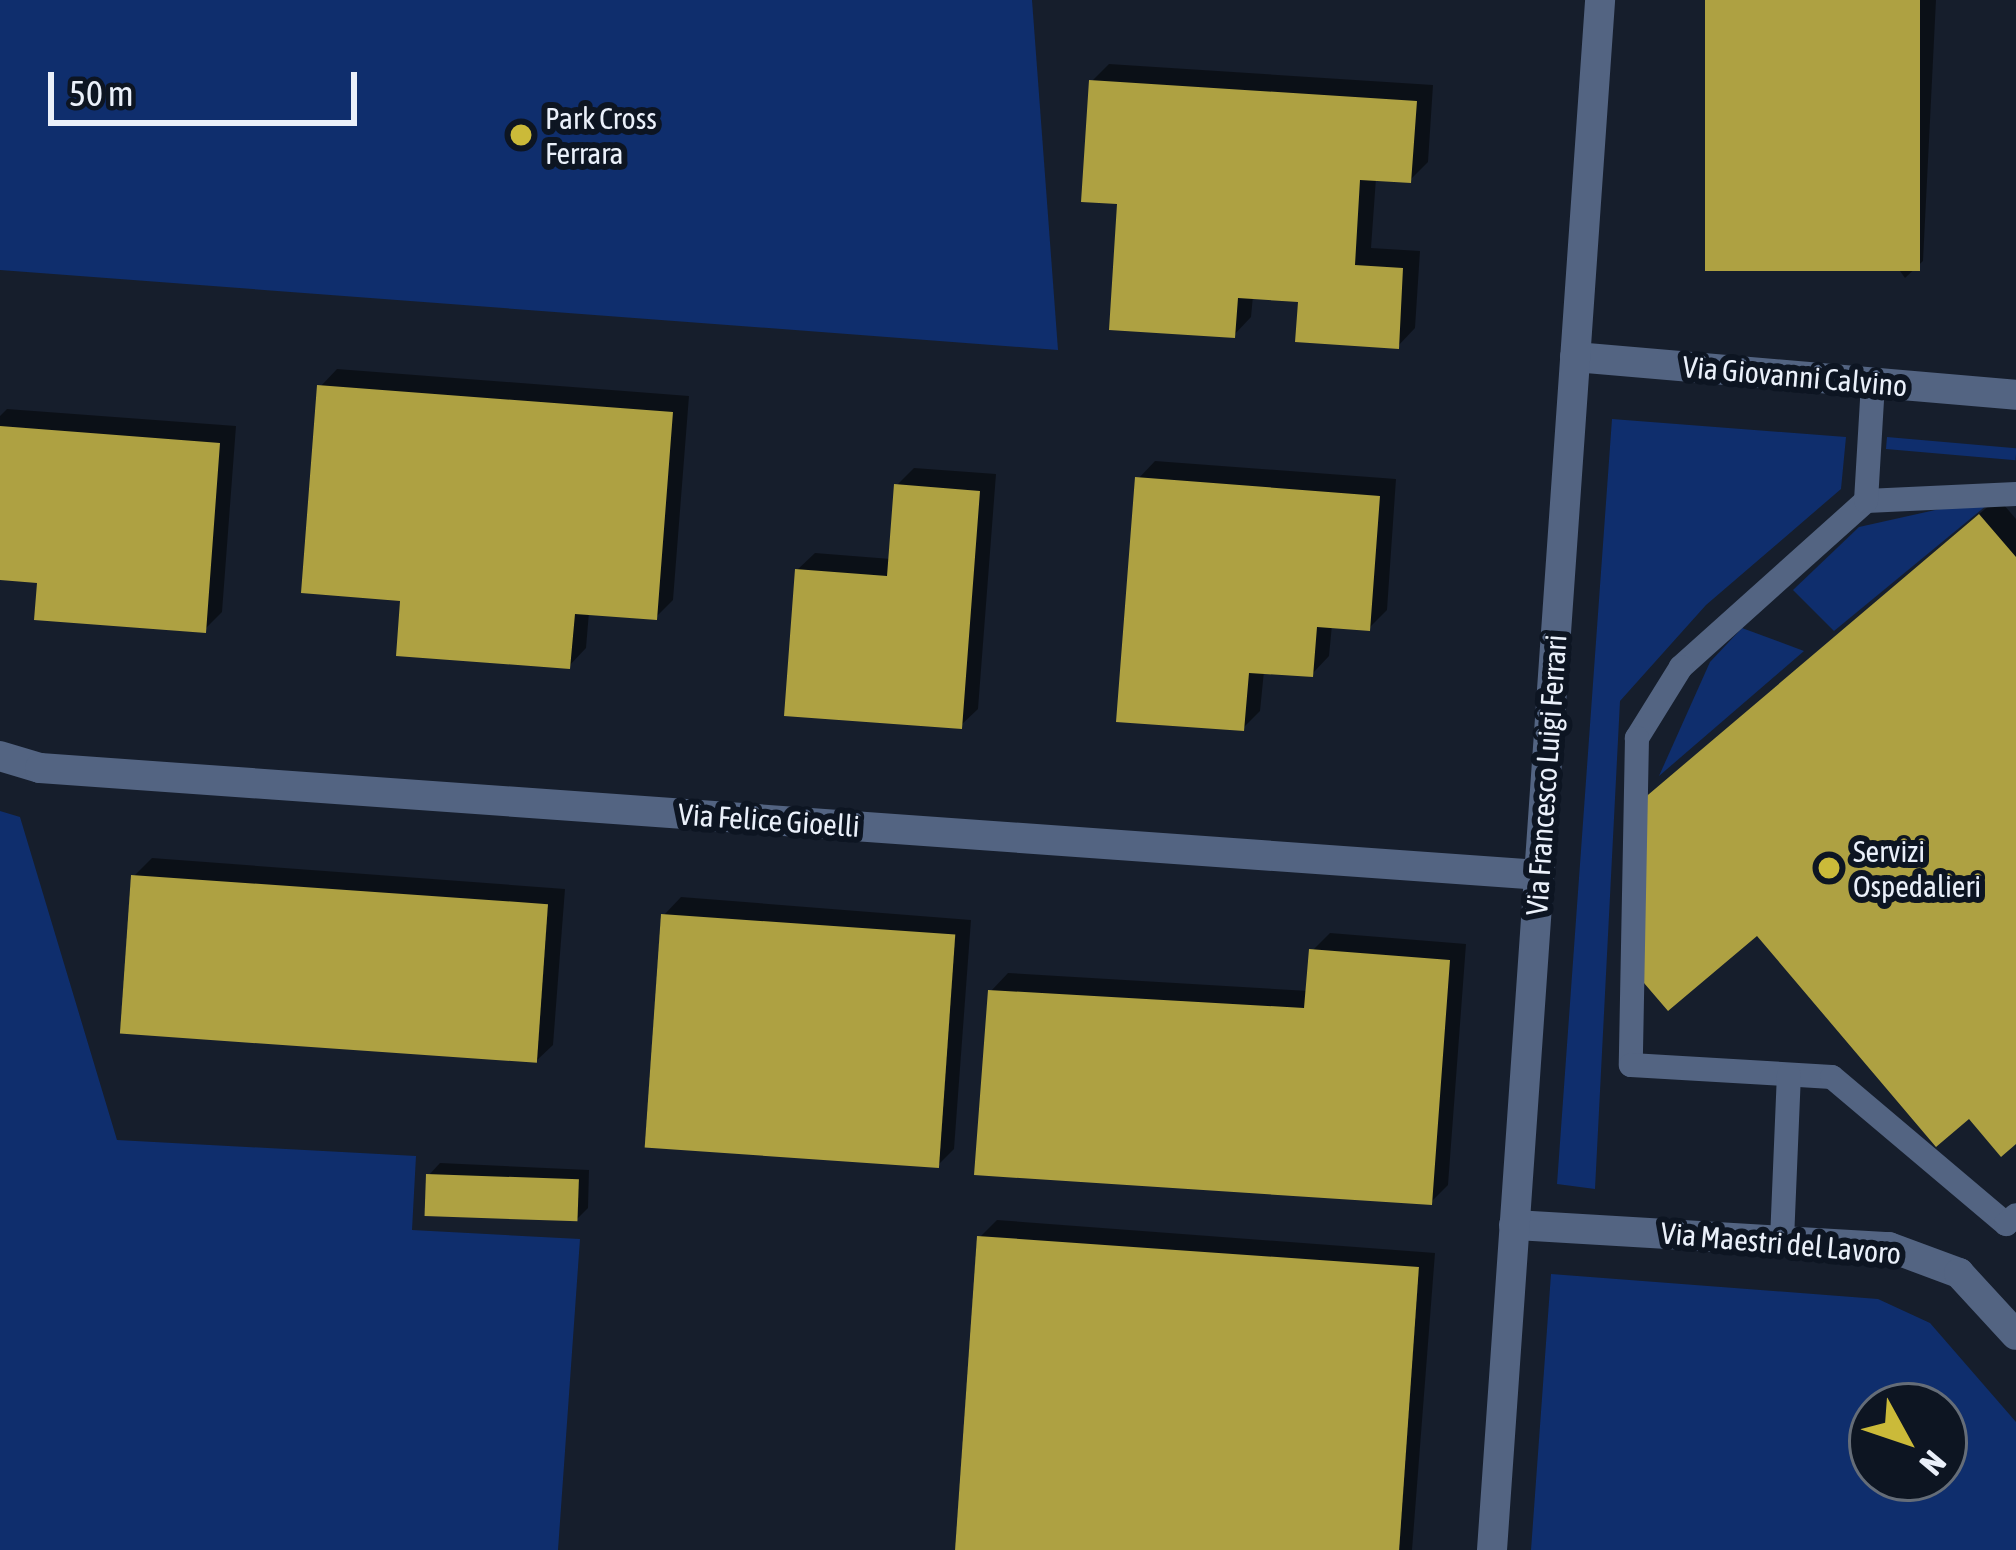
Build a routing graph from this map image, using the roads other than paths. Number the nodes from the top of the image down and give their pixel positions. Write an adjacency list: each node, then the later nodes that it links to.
1 (1600, 0): 2 (street, Via Francesco Luigi Ferrari)
2 (1575, 357): 3 (street, Via Giovanni Calvino); 8 (street, Via Francesco Luigi Ferrari)
3 (1874, 382): 4 (street, Via Giovanni Calvino); 6 (lane)
4 (2016, 394)
5 (2016, 494): 6 (lane)
6 (1866, 501): 9 (lane)
7 (0, 756): 8 (street, Via Felice Gioelli)
8 (1539, 875): 11 (street, Via Francesco Luigi Ferrari)
9 (1790, 1075): 10 (lane); 12 (lane)
10 (2016, 1215)
11 (1514, 1225): 12 (street, Via Maestri del Lavoro); 14 (street, Via Francesco Luigi Ferrari)
12 (1782, 1240): 13 (street, Via Maestri del Lavoro)
13 (2016, 1335)
14 (1492, 1550)

